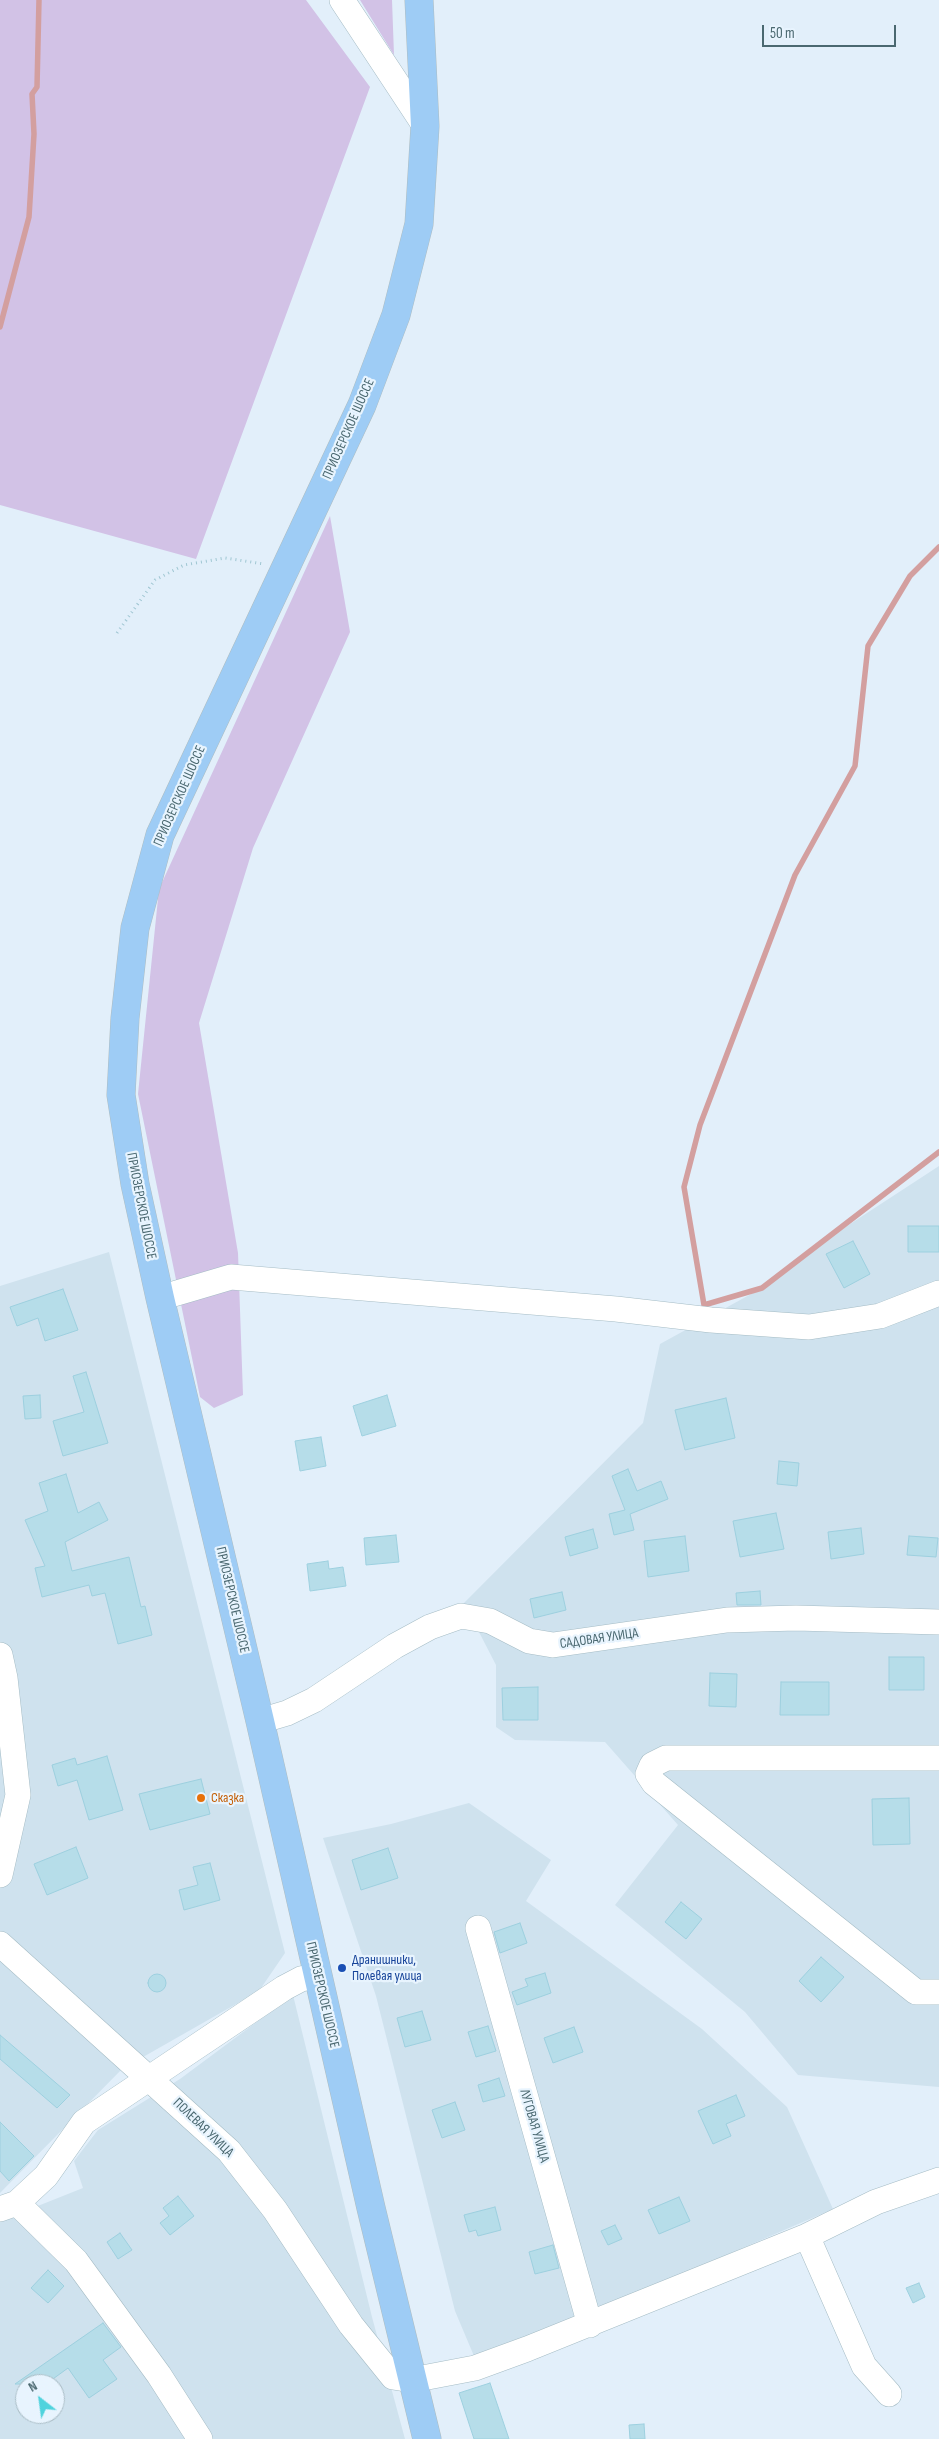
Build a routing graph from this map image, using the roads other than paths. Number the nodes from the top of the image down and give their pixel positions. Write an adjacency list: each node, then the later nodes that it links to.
1 (342, 0): 3 (street)
2 (419, 0): 3 (main road, ПРИОЗЕРСКОЕ ШОССЕ)
3 (425, 126): 5 (main road, ПРИОЗЕРСКОЕ ШОССЕ)
4 (939, 1292): 5 (street)
5 (160, 1298): 8 (main road, ПРИОЗЕРСКОЕ ШОССЕ)
6 (939, 1622): 8 (street, САДОВАЯ УЛИЦА)
7 (0, 1655): 10 (street)
8 (260, 1721): 13 (main road, ПРИОЗЕРСКОЕ ШОССЕ)
9 (939, 1758): 14 (street)
10 (0, 1875)
11 (478, 1928): 19 (street, ЛУГОВАЯ УЛИЦА)
12 (0, 1944): 15 (street, ПОЛЕВАЯ УЛИЦА)
13 (318, 1975): 15 (street); 20 (main road, ПРИОЗЕРСКОЕ ШОССЕ)
14 (939, 1992)
15 (148, 2077): 17 (street); 20 (street, ПОЛЕВАЯ УЛИЦА)
16 (939, 2180): 18 (street)
17 (8, 2206): 22 (street)
18 (807, 2236): 19 (street); 21 (street)
19 (590, 2325): 20 (street)
20 (412, 2380): 23 (main road, ПРИОЗЕРСКОЕ ШОССЕ)
21 (889, 2394)
22 (200, 2439)
23 (427, 2439)

